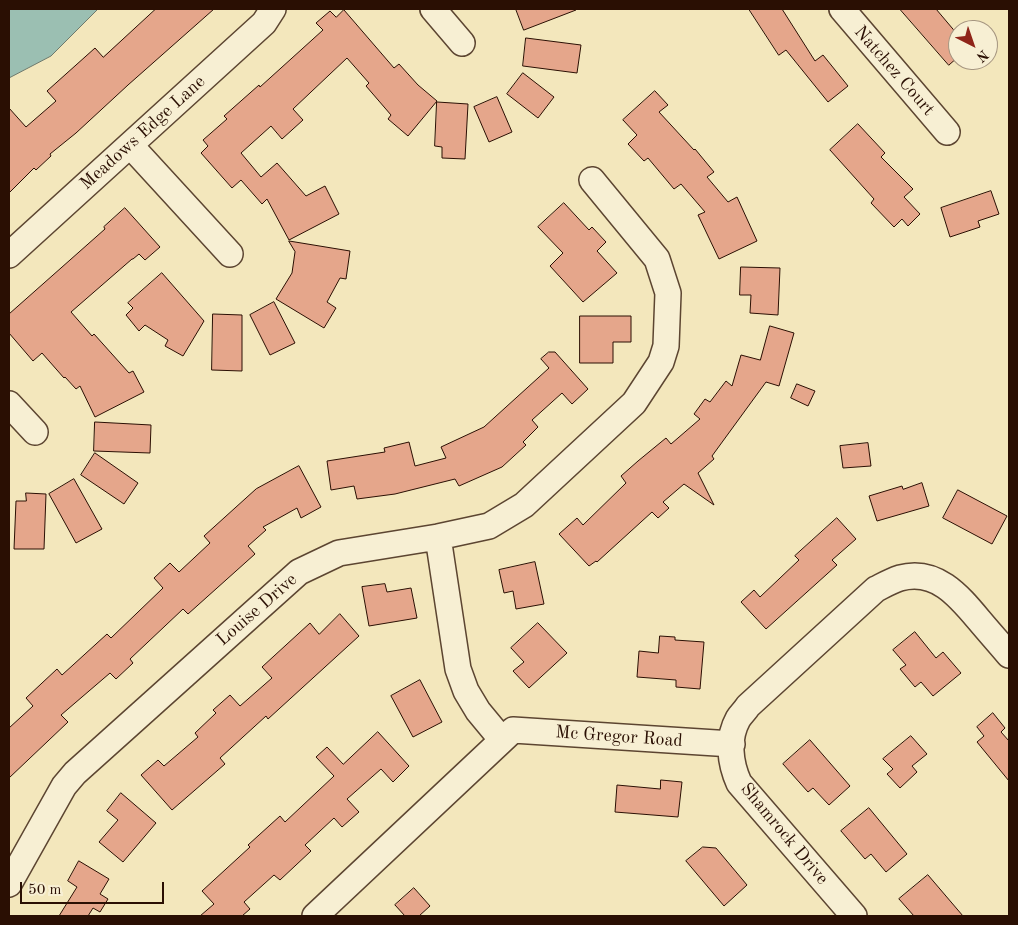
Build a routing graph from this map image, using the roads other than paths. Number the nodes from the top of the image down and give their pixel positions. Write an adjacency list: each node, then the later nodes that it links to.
1 (273, 9): 6 (street, Meadows Edge Lane)
2 (433, 9): 4 (street)
3 (842, 9): 5 (street, Natchez Court)
4 (462, 43)
5 (947, 132)
6 (130, 144): 8 (street); 9 (street, Meadows Edge Lane)
7 (592, 180): 12 (street, Louise Drive)
8 (230, 254)
9 (9, 255)
10 (9, 404): 11 (street)
11 (35, 432)
12 (438, 537): 14 (street); 16 (street, Louise Drive)
13 (1009, 655): 15 (street)
14 (502, 740): 15 (street, Mc Gregor Road); 17 (street, Mc Gregor Road)
15 (732, 744): 18 (street, Shamrock Drive)
16 (9, 884)
17 (315, 916)
18 (854, 916)

